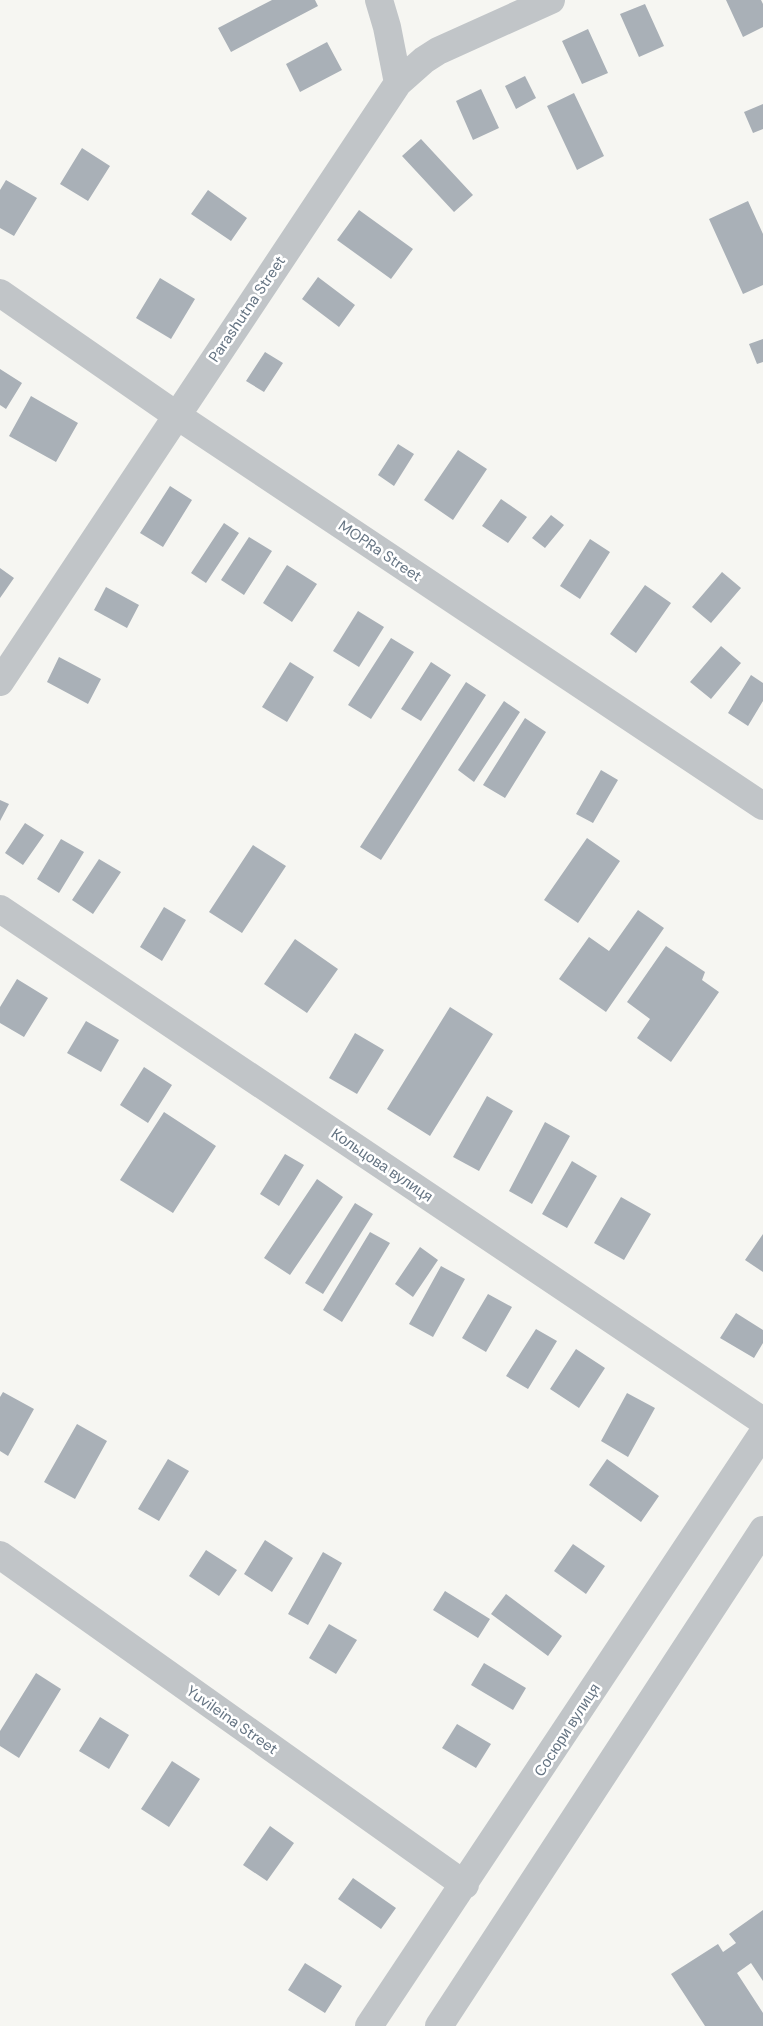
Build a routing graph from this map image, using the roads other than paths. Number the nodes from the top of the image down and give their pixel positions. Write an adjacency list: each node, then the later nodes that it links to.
1 (379, 0): 3 (street)
2 (551, 0): 3 (street, Parashutna Street)
3 (398, 83): 5 (street, Parashutna Street)
4 (0, 293): 5 (street, MOPRa Street)
5 (176, 416): 6 (street, Parashutna Street); 7 (street, MOPRa Street)
6 (0, 682)
7 (763, 806)
8 (0, 909): 9 (street, Кольцова вулиця)
9 (763, 1421)
10 (763, 1433): 13 (street, Сосюри вулиця)
11 (763, 1530): 15 (street)
12 (0, 1555): 13 (street, Yuvileina Street)
13 (465, 1885): 14 (street, Сосюри вулиця)
14 (369, 2026)
15 (439, 2026)

